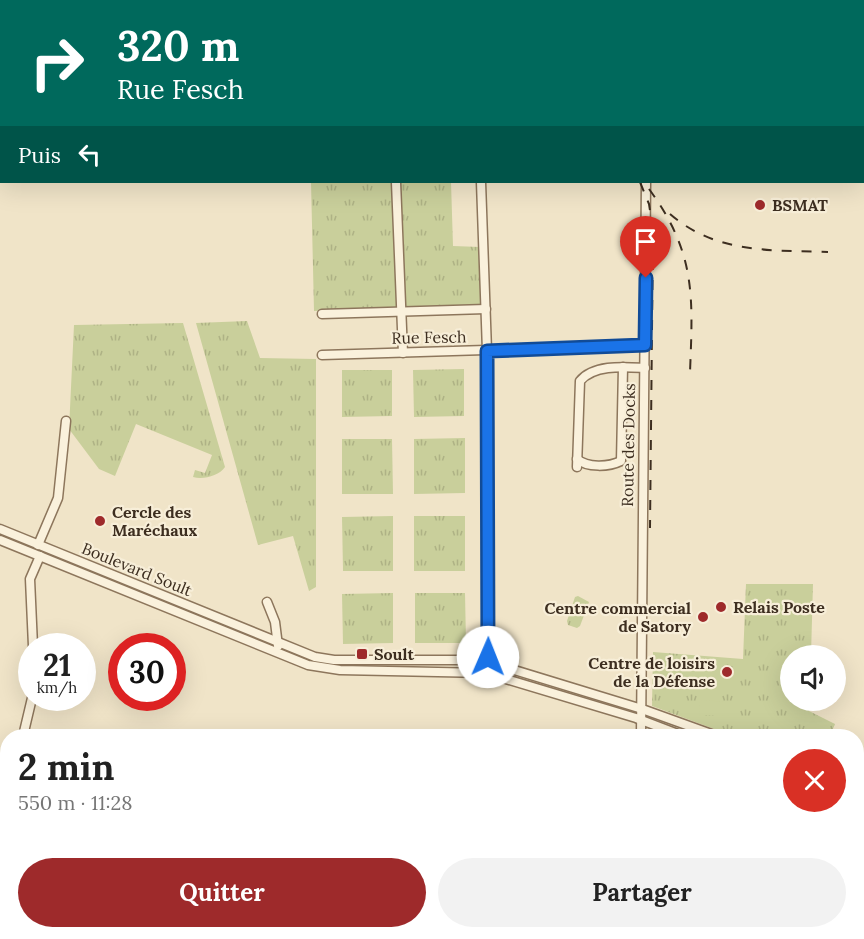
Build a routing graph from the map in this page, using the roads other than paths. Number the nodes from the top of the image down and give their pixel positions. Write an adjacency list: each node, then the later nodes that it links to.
1 (396, 183): 5 (street)
2 (481, 183): 4 (street)
3 (646, 183): 7 (street, Route des Docks)
4 (486, 309): 5 (street); 8 (street)
5 (401, 311): 6 (street); 9 (street)
6 (322, 314)
7 (645, 345): 8 (street, Rue Fesch); 12 (street, Route des Docks)
8 (487, 351): 9 (street, Rue Fesch); 24 (street)
9 (403, 353): 10 (street, Rue Fesch)
10 (322, 355)
11 (623, 368): 11 (street); 12 (street)
12 (645, 368): 27 (street, Route des Docks)
13 (66, 420): 16 (street)
14 (0, 529): 16 (street, Boulevard Soult)
15 (0, 540): 17 (street, Boulevard Soult)
16 (38, 545): 21 (street, Boulevard Soult)
17 (40, 555): 20 (street); 21 (street, Boulevard Soult)
18 (267, 602): 19 (street)
19 (275, 622): 21 (street); 22 (street)
20 (32, 633)
21 (262, 642): 22 (street, Boulevard Soult)
22 (278, 648): 23 (street, Boulevard Soult); 25 (street, Boulevard Soult)
23 (426, 660): 24 (street, Boulevard Soult); 25 (street)
24 (488, 662): 26 (street); 27 (street, Boulevard Soult)
25 (426, 670): 26 (street, Boulevard Soult)
26 (486, 673): 29 (street, Boulevard Soult)
27 (642, 709): 29 (street, Route des Docks); 33 (street, Boulevard Soult)
28 (29, 711): 30 (street)
29 (642, 720): 31 (street, Route des Docks); 32 (street, Boulevard Soult)
30 (24, 729)
31 (641, 729)
32 (665, 729)
33 (698, 729)

